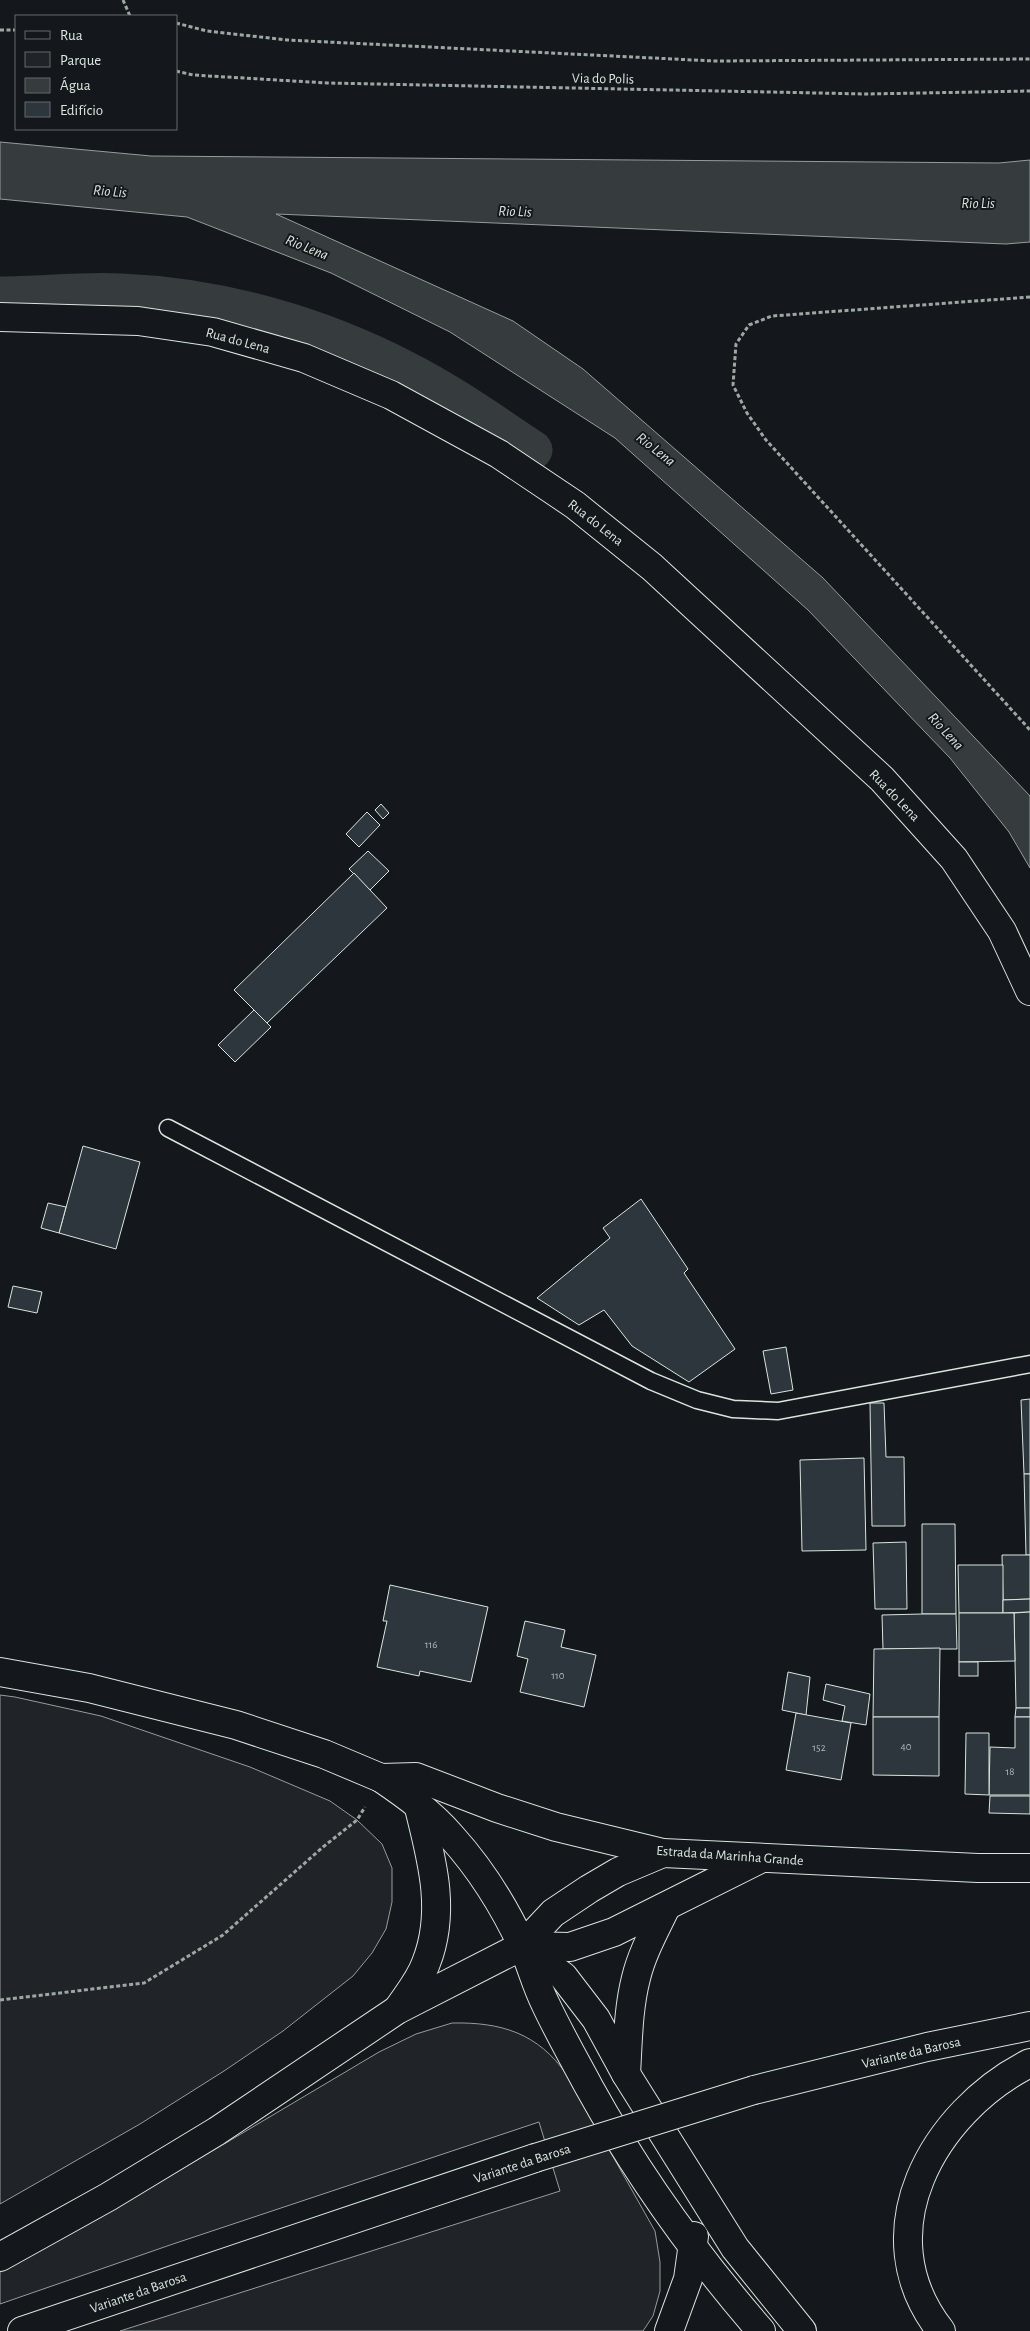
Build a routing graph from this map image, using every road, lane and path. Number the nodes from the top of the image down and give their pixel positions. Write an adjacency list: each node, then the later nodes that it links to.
1 (123, 0): 2 (path)
2 (130, 15)
3 (178, 24): 6 (path)
4 (0, 30): 5 (path)
5 (15, 30)
6 (1030, 58)
7 (178, 72): 8 (path, Via do Polis)
8 (1030, 91)
9 (1030, 297): 11 (path)
10 (0, 317): 12 (main road, Rua do Lena)
11 (1030, 730)
12 (1030, 990)
13 (168, 1128): 14 (lane)
14 (1030, 1364)
15 (0, 1672): 16 (main road)
16 (381, 1778): 17 (main road); 18 (main road, Estrada da Marinha Grande); 23 (path)
17 (418, 1804): 22 (main road); 24 (main road)
18 (664, 1853): 19 (main road, Estrada da Marinha Grande); 22 (main road)
19 (762, 1858): 20 (main road, Estrada da Marinha Grande); 21 (main road)
20 (1030, 1868)
21 (666, 1907): 22 (main road); 27 (main road)
22 (522, 1946): 24 (main road); 27 (main road); 29 (main road)
23 (0, 2000)
24 (396, 2010): 30 (main road)
25 (1030, 2026): 31 (main road, Variante da Barosa, bridge)
26 (1030, 2063): 35 (main road)
27 (626, 2074): 28 (main road)
28 (690, 2176): 29 (main road); 34 (main road)
29 (693, 2246): 32 (main road); 33 (main road)
30 (0, 2257)
31 (22, 2331)
32 (669, 2331)
33 (761, 2331)
34 (802, 2331)
35 (941, 2331)

